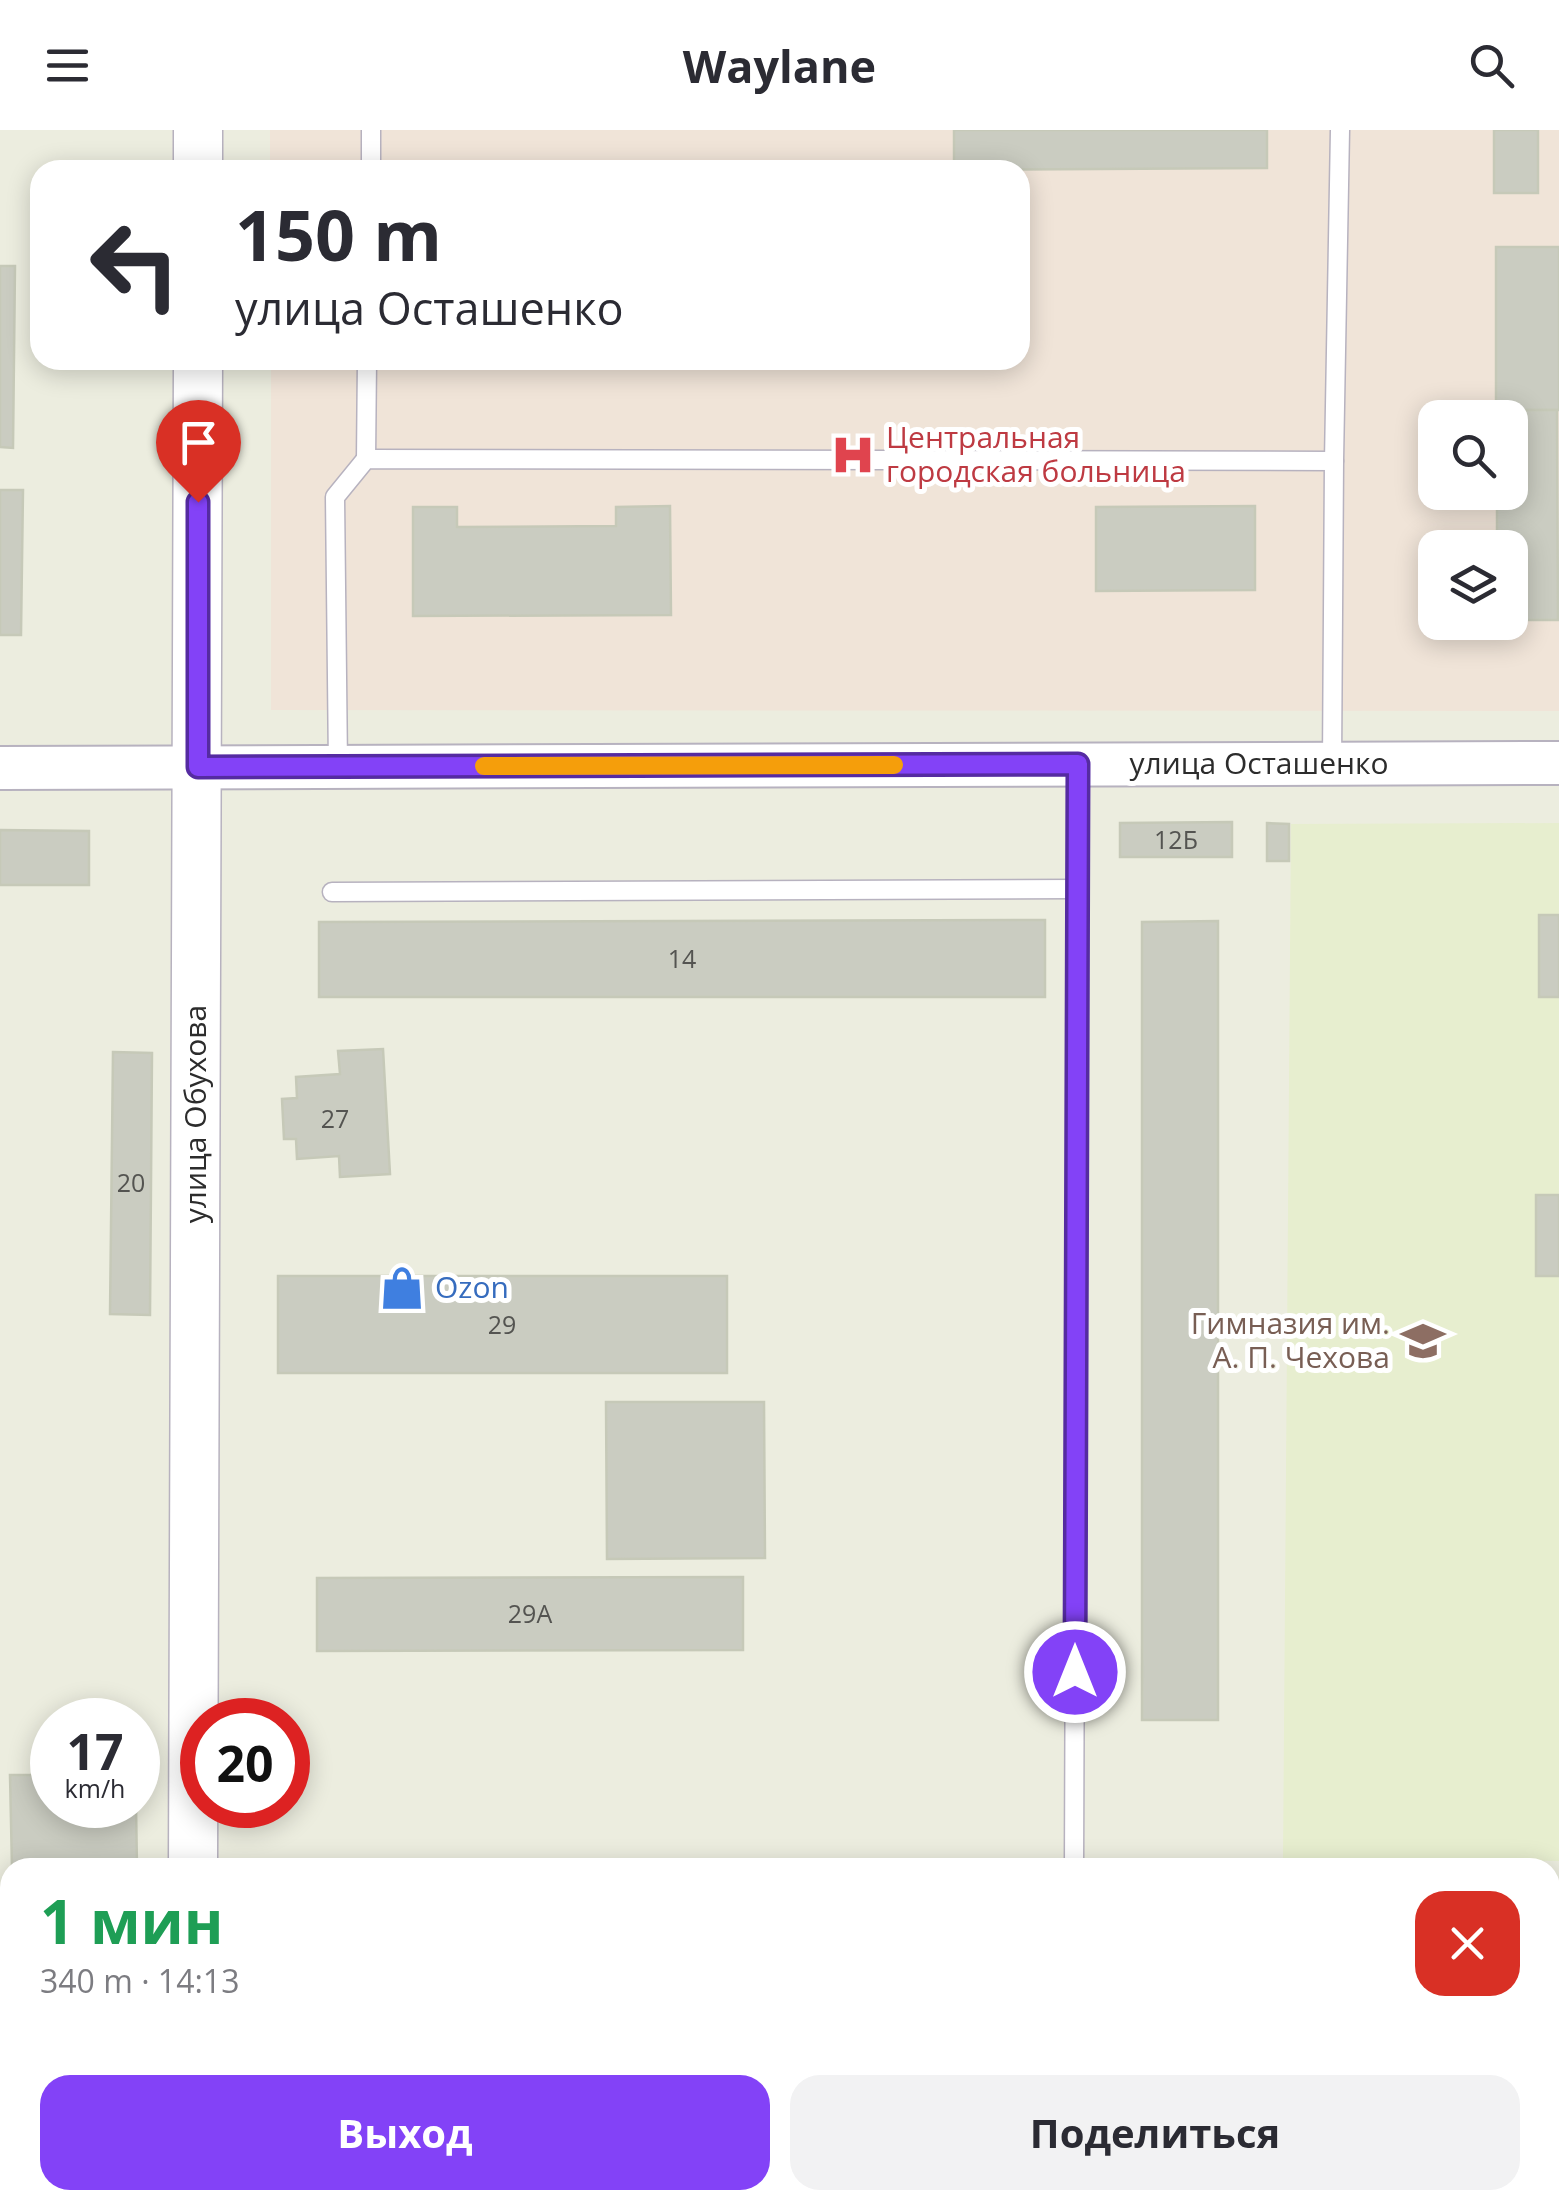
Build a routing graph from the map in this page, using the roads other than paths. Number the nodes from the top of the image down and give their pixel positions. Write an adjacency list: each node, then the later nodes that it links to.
1 (198, 130): 4 (main road)
2 (371, 130): 5 (lane)
3 (1340, 130): 9 (lane)
4 (198, 160)
5 (370, 160)
6 (198, 370): 14 (main road, улица Обухова)
7 (367, 370): 8 (lane)
8 (366, 459): 9 (lane); 13 (lane)
9 (1334, 462): 12 (lane)
10 (1559, 763): 12 (street, улица Осташенко)
11 (1078, 764): 12 (street, улица Осташенко); 13 (street, улица Осташенко); 16 (lane)
12 (1332, 764)
13 (338, 766): 14 (street, улица Осташенко)
14 (198, 767): 15 (street, улица Осташенко); 18 (main road, улица Обухова)
15 (0, 768)
16 (1078, 889): 17 (lane); 19 (lane)
17 (332, 892)
18 (193, 1858)
19 (1074, 1858)

